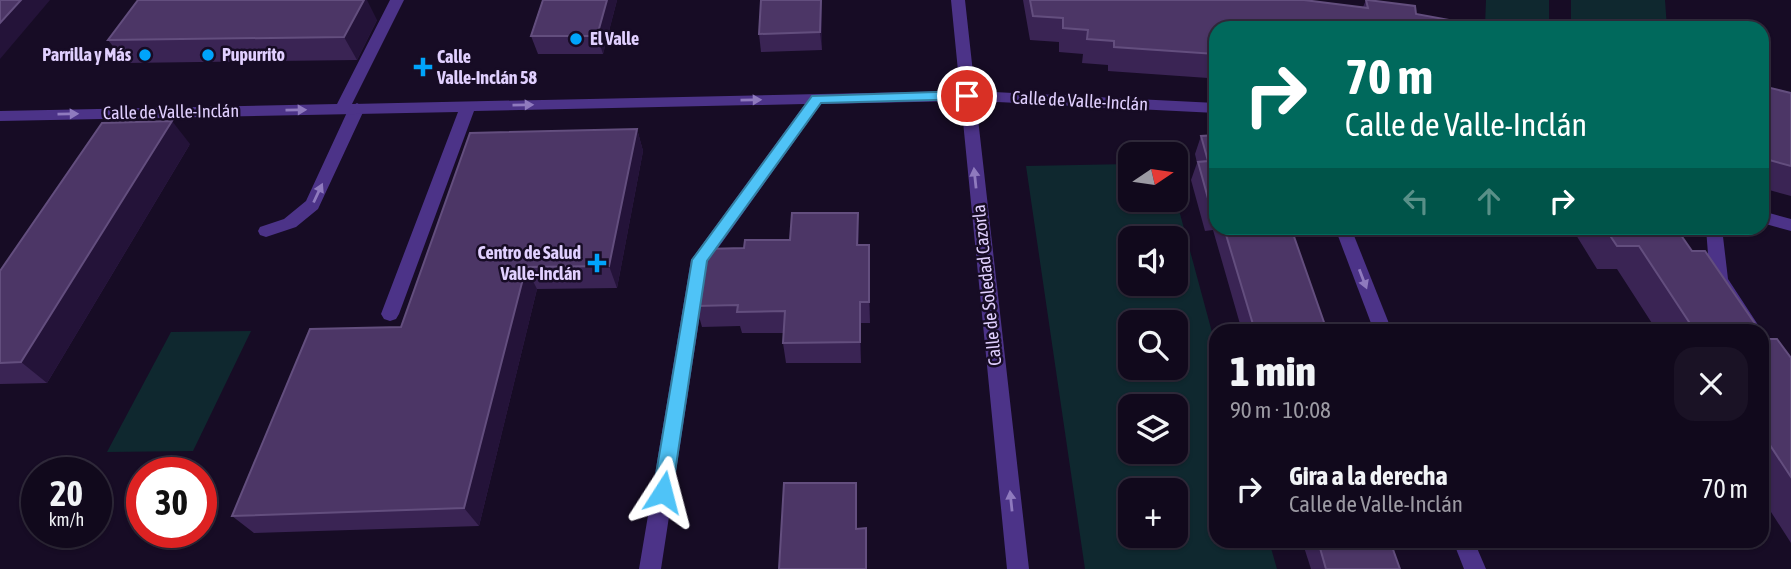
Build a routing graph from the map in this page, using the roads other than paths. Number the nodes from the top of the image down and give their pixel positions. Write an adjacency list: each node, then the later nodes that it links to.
1 (397, 0): 7 (street)
2 (958, 0): 3 (street, Calle de Soledad Cazorla)
3 (967, 96): 4 (street, Calle de Valle-Inclán); 6 (street, Calle de Valle-Inclán); 19 (street, Calle de Soledad Cazorla, one-way to 3)
4 (817, 99): 5 (street, Calle de Valle-Inclán, one-way to 4); 18 (street)
5 (468, 106): 7 (street, Calle de Valle-Inclán); 14 (street)
6 (1209, 108)
7 (350, 109): 8 (street, Calle de Valle-Inclán, one-way to 7); 11 (street, one-way to 7)
8 (0, 116)
9 (1769, 220): 10 (street)
10 (1791, 225)
11 (266, 232)
12 (1346, 235): 15 (street, one-way to 15)
13 (1715, 235): 16 (street)
14 (390, 314)
15 (1380, 324)
16 (1748, 324)
17 (1467, 548): 20 (street)
18 (650, 569)
19 (1018, 569)
20 (1475, 569)

